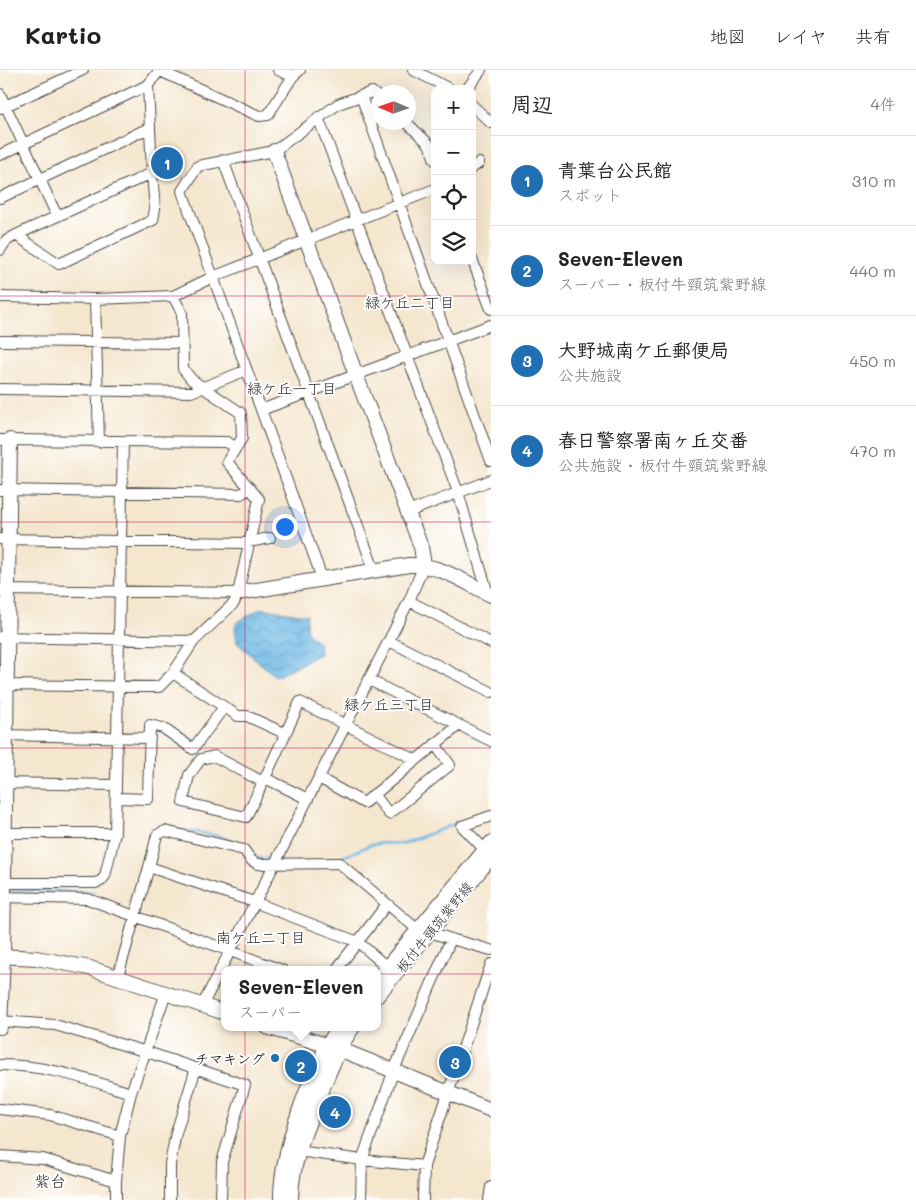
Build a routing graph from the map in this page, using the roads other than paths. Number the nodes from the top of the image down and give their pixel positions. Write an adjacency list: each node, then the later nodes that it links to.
1 (83, 70): 13 (street)
2 (159, 70): 6 (street); 7 (street)
3 (278, 70): 6 (street)
4 (413, 70): 8 (street)
5 (481, 70): 9 (street)
6 (296, 73)
7 (148, 85): 17 (street); 19 (street)
8 (442, 85)
9 (470, 85)
10 (371, 92): 12 (street)
11 (0, 94): 13 (street)
12 (361, 96): 15 (street); 28 (street)
13 (3, 107): 19 (street)
14 (476, 109): 16 (street)
15 (318, 117): 20 (street); 30 (street)
16 (491, 123)
17 (150, 128): 24 (street); 25 (street)
18 (414, 130): 21 (street)
19 (24, 145): 22 (street); 25 (street)
20 (274, 151): 23 (street); 32 (street)
21 (431, 151)
22 (0, 155)
23 (223, 160): 34 (street); 36 (street)
24 (152, 173): 29 (street); 31 (street)
25 (40, 180): 27 (street); 29 (street)
26 (431, 191): 28 (street)
27 (0, 198)
28 (399, 203): 30 (street); 43 (street)
29 (57, 216): 31 (street)
30 (357, 220): 32 (street); 46 (street)
31 (16, 235): 33 (street)
32 (307, 239): 34 (street); 48 (street)
33 (0, 250)
34 (259, 258): 36 (street); 52 (street)
35 (474, 265): 40 (street)
36 (213, 277): 37 (street); 47 (street)
37 (173, 296): 39 (street); 45 (street)
38 (0, 297): 39 (street)
39 (95, 299): 44 (street)
40 (491, 309)
41 (491, 326): 43 (street)
42 (0, 341): 44 (street)
43 (448, 341): 46 (street); 58 (street)
44 (96, 342): 45 (street); 51 (street)
45 (182, 342): 49 (street)
46 (407, 356): 48 (street); 63 (street)
47 (246, 370): 49 (street); 53 (street)
48 (356, 375): 52 (street); 64 (street)
49 (203, 387): 51 (street); 57 (street)
50 (0, 389): 51 (street)
51 (97, 390): 55 (street)
52 (309, 392): 53 (street); 70 (street)
53 (261, 410): 71 (street)
54 (5, 440): 55 (street); 61 (street)
55 (98, 442): 56 (street)
56 (123, 442): 57 (street); 62 (street)
57 (236, 448): 60 (street)
58 (491, 461)
59 (491, 480): 63 (street)
60 (250, 488): 62 (street); 68 (street)
61 (5, 490): 62 (street); 66 (street)
62 (122, 492): 67 (street)
63 (458, 492): 64 (street); 75 (street)
64 (408, 512): 69 (street)
65 (270, 538): 68 (street)
66 (4, 539): 67 (street); 72 (street)
67 (121, 541): 68 (street); 73 (street)
68 (250, 541): 74 (street)
69 (424, 565): 70 (street); 75 (street); 76 (street)
70 (375, 572): 71 (street)
71 (323, 581): 74 (street)
72 (4, 590): 73 (street); 77 (street)
73 (120, 592): 74 (street); 78 (street)
74 (238, 593): 79 (street)
75 (490, 595)
76 (409, 601): 80 (street); 81 (street)
77 (4, 637): 78 (street); 84 (street)
78 (119, 640): 79 (street); 85 (street)
79 (194, 641): 82 (street)
80 (389, 641): 83 (street); 86 (street)
81 (491, 643)
82 (173, 673): 85 (street); 87 (street)
83 (369, 680): 88 (street); 89 (street)
84 (3, 685): 85 (street); 91 (street)
85 (118, 686): 92 (street)
86 (491, 692)
87 (224, 707): 90 (street); 93 (street)
88 (346, 725): 90 (street); 96 (street); 97 (street)
89 (459, 725): 94 (street); 95 (street)
90 (284, 734): 98 (street)
91 (3, 735): 92 (street); 99 (street)
92 (117, 737): 93 (street); 100 (street)
93 (150, 738): 102 (street)
94 (491, 741)
95 (435, 744): 96 (street); 101 (street)
96 (416, 760): 101 (street)
97 (318, 778): 101 (street); 103 (street)
98 (264, 780): 98 (street); 103 (street)
99 (3, 783): 100 (street); 105 (street)
100 (116, 785): 102 (street)
101 (374, 794)
102 (116, 798): 106 (street)
103 (308, 799): 108 (street)
104 (491, 816): 107 (street)
105 (2, 833): 106 (street); 110 (street)
106 (115, 834): 110 (street)
107 (489, 850): 114 (street, 板付牛頸筑紫野線)
108 (274, 864): 109 (street); 111 (street); 112 (street)
109 (149, 867): 111 (street); 113 (street)
110 (2, 890): 113 (street); 119 (street)
111 (254, 902): 116 (street); 118 (street)
112 (387, 904): 114 (street); 116 (street)
113 (135, 917): 118 (street); 127 (street)
114 (424, 931): 115 (street); 125 (street, 板付牛頸筑紫野線); 128 (street, 板付牛頸筑紫野線)
115 (451, 939): 117 (street); 141 (street)
116 (358, 942): 123 (street); 125 (street)
117 (491, 950)
118 (229, 951): 121 (street); 122 (street)
119 (2, 956): 127 (street); 132 (street)
120 (491, 964): 142 (street)
121 (222, 966)
122 (271, 966)
123 (339, 966)
124 (221, 967): 130 (street)
125 (387, 967): 126 (street, 板付牛頸筑紫野線)
126 (381, 974)
127 (118, 976): 129 (street)
128 (381, 990)
129 (166, 993): 130 (street); 138 (street)
130 (202, 1006): 131 (street)
131 (221, 1012)
132 (0, 1021): 133 (street); 138 (street)
133 (0, 1027)
134 (291, 1031): 137 (street)
135 (338, 1031): 137 (street)
136 (349, 1031): 137 (street)
137 (333, 1048): 141 (street); 147 (street)
138 (147, 1052): 140 (street); 143 (street)
139 (0, 1065): 143 (street)
140 (196, 1068): 154 (street); 155 (street)
141 (394, 1070): 142 (street); 149 (street)
142 (447, 1092): 145 (street); 150 (street)
143 (131, 1093): 146 (street)
144 (0, 1109): 146 (street)
145 (491, 1110)
146 (120, 1136): 151 (street)
147 (294, 1149): 149 (street); 156 (street); 157 (street)
148 (0, 1156): 151 (street)
149 (362, 1160): 150 (street); 158 (street)
150 (424, 1166): 159 (street)
151 (116, 1181): 153 (street)
152 (491, 1187): 160 (street)
153 (116, 1200)
154 (170, 1200)
155 (222, 1200)
156 (281, 1200)
157 (291, 1200)
158 (361, 1200)
159 (423, 1200)
160 (489, 1200)

